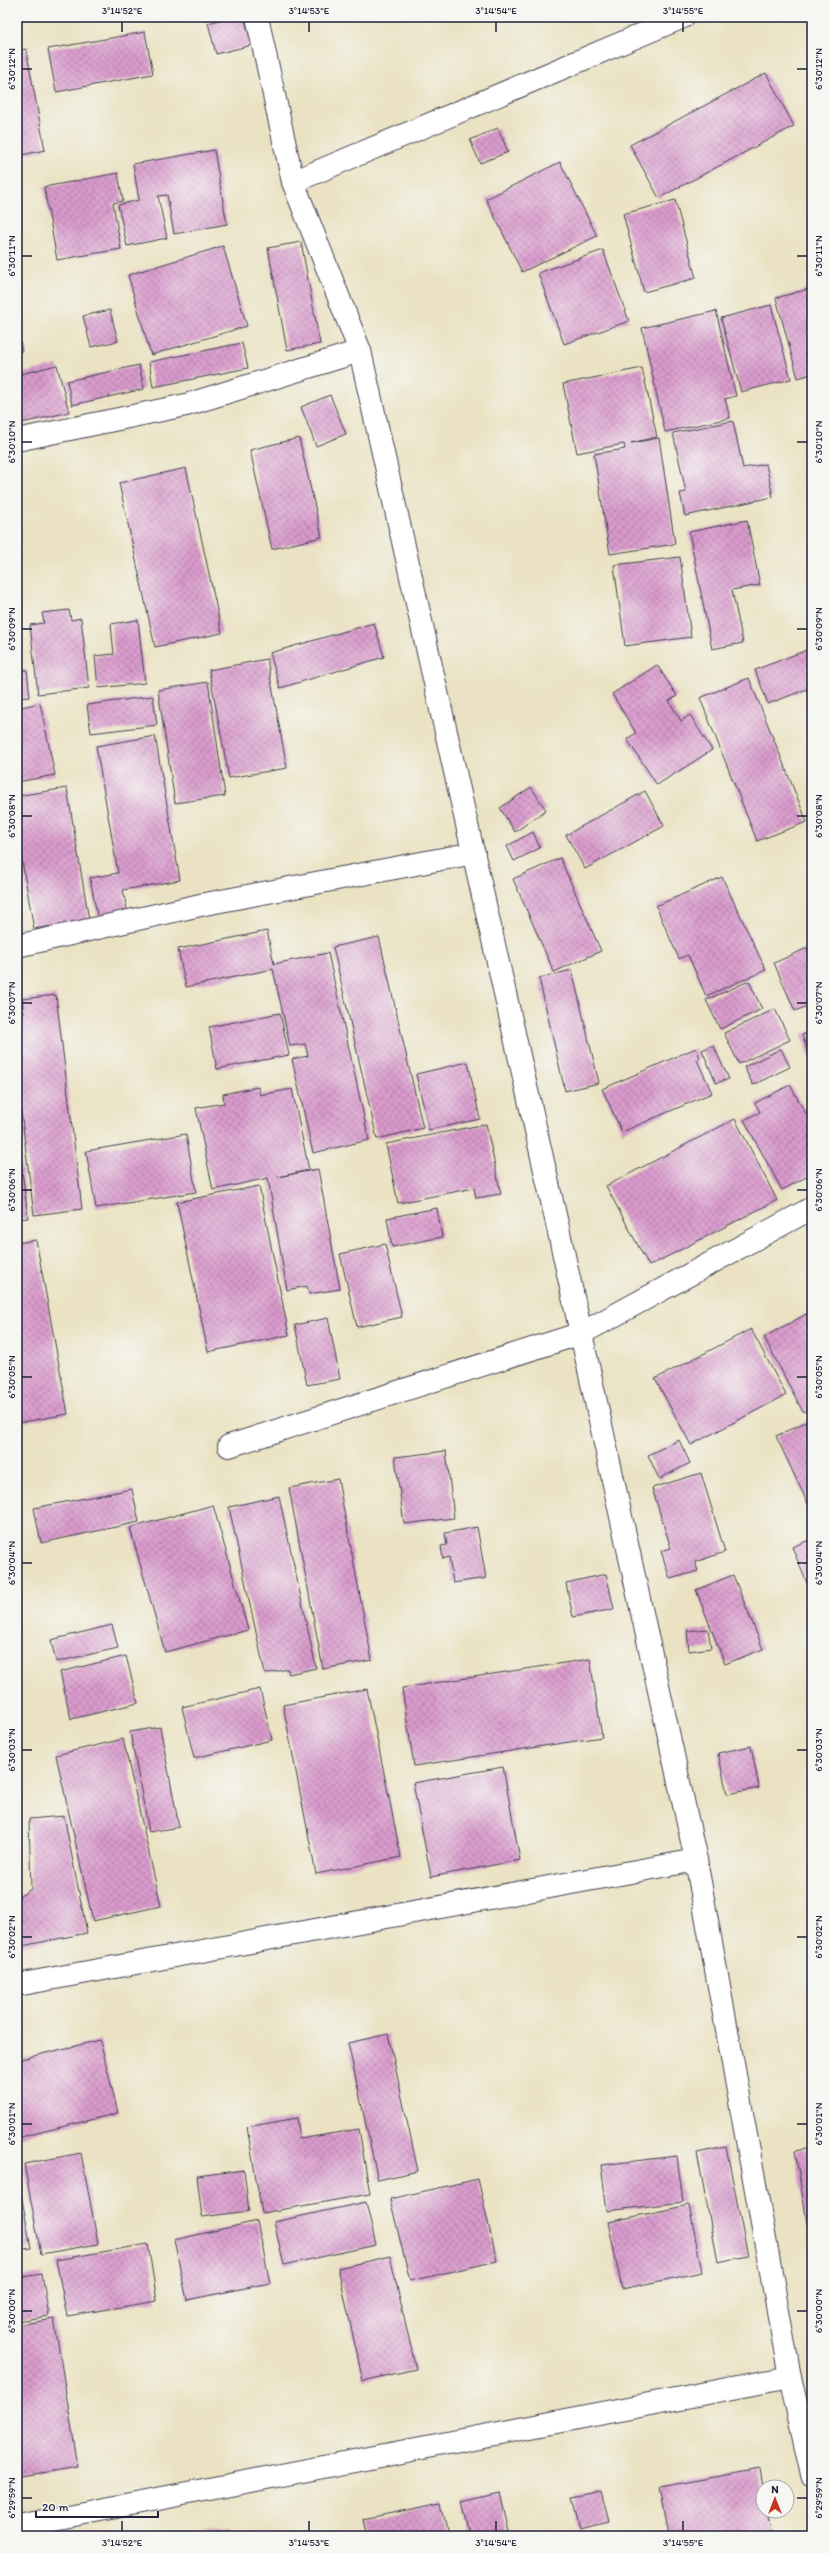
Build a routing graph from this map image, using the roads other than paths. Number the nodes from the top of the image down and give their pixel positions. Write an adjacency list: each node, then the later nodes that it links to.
1 (257, 17): 3 (street)
2 (683, 17): 3 (street)
3 (293, 182): 4 (street)
4 (360, 351): 5 (street); 6 (street)
5 (17, 440)
6 (474, 853): 7 (street); 9 (street)
7 (17, 946)
8 (812, 1208): 9 (street)
9 (582, 1334): 10 (street); 11 (street)
10 (229, 1446)
11 (696, 1860): 12 (street); 13 (street)
12 (17, 1985)
13 (790, 2377): 14 (street); 15 (street)
14 (812, 2475)
15 (17, 2526)

